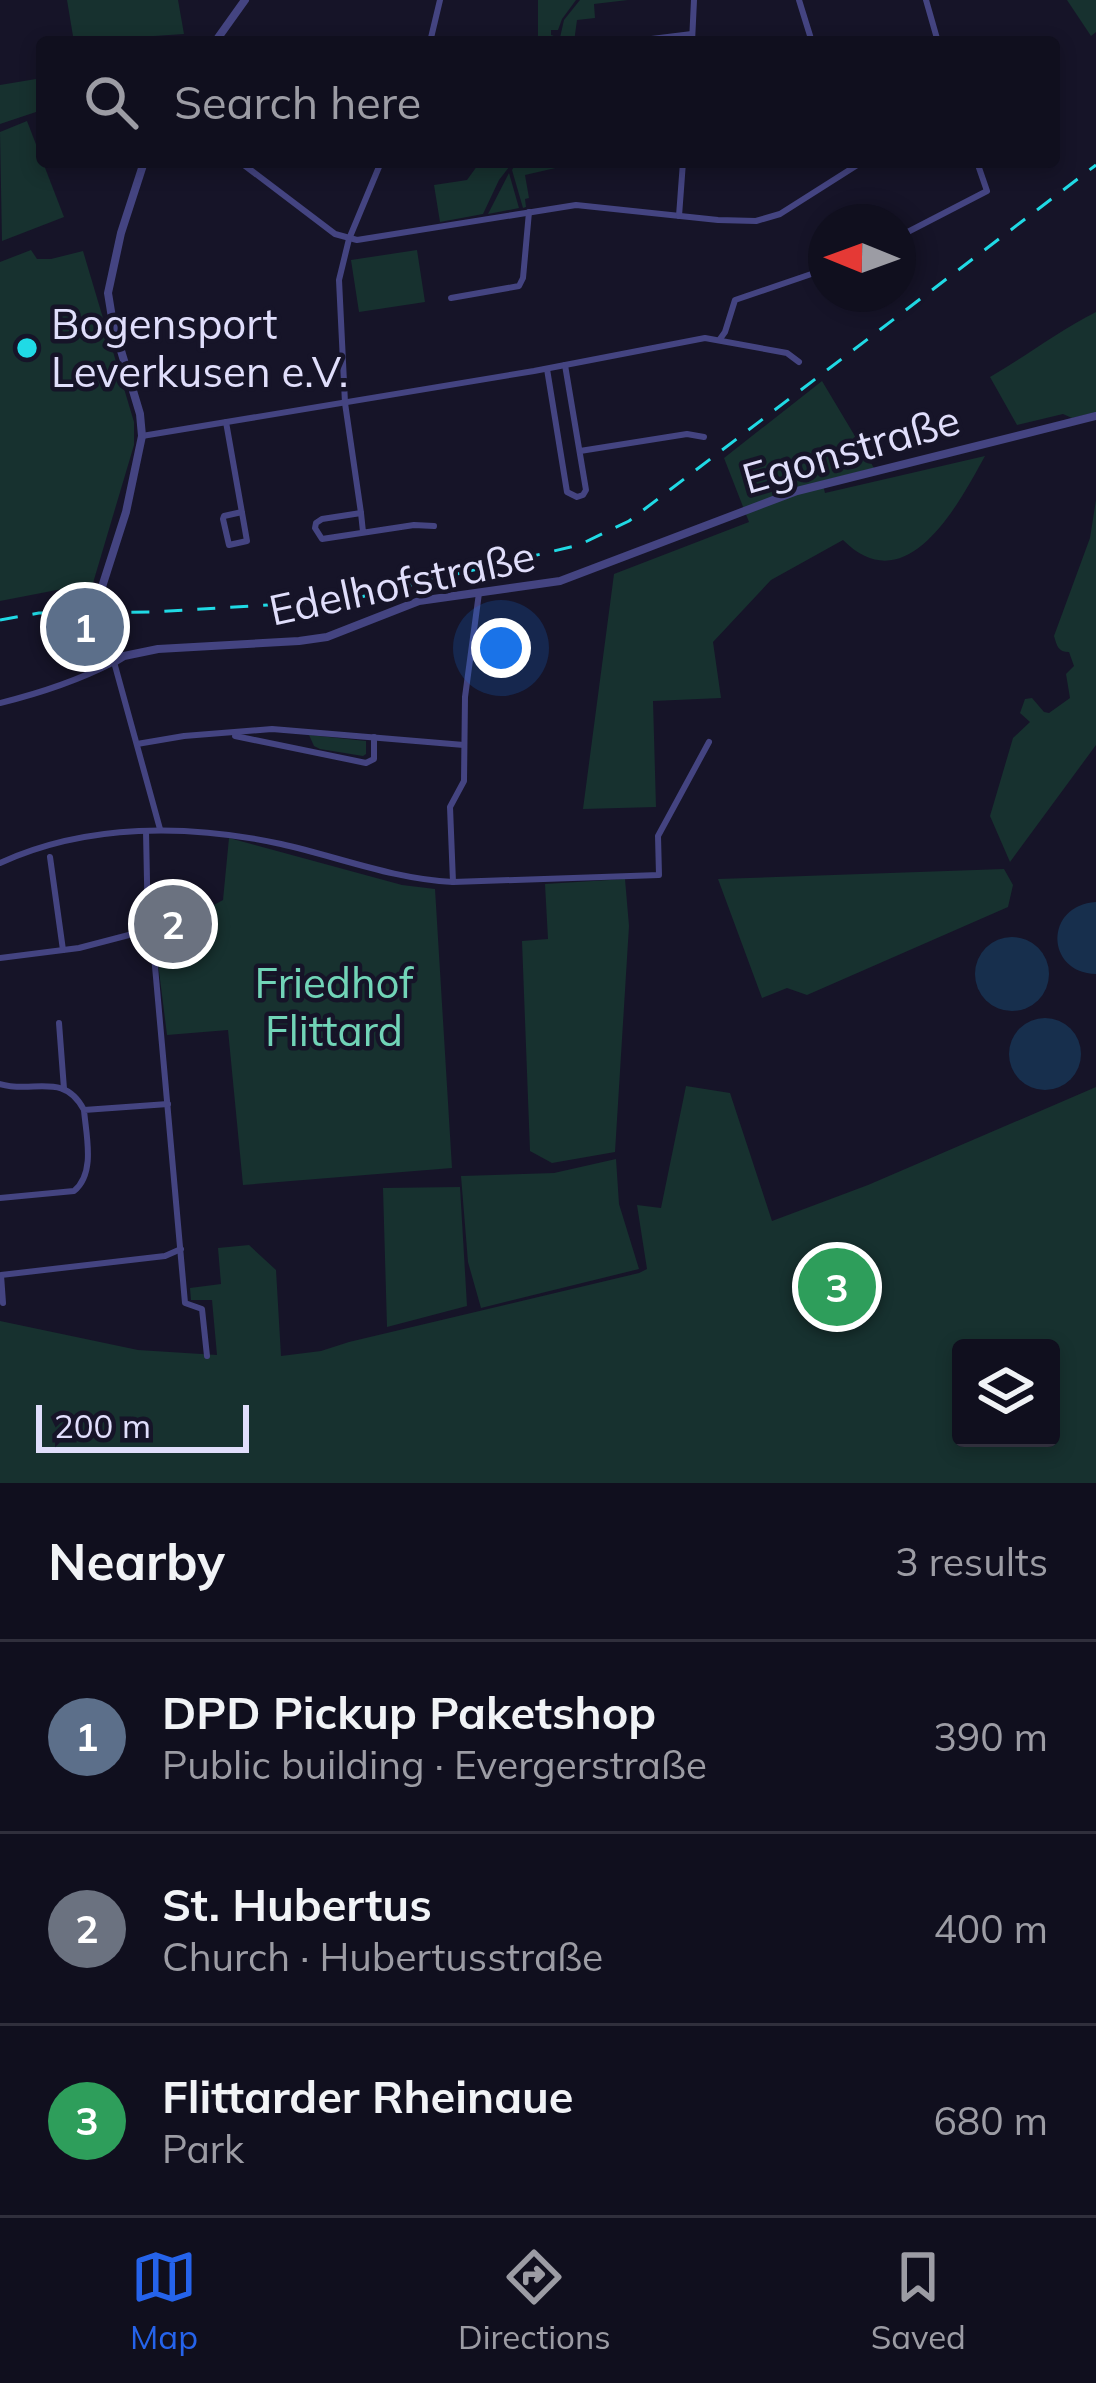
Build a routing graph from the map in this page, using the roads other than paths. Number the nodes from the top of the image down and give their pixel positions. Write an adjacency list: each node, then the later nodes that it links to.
1 (245, 0): 6 (street)
2 (440, 0): 7 (street)
3 (694, 0): 8 (street)
4 (799, 0): 9 (street)
5 (926, 0): 10 (street)
6 (218, 36)
7 (431, 36)
8 (692, 36)
9 (810, 36)
10 (936, 36)
11 (142, 168): 30 (street)
12 (248, 168): 20 (street)
13 (379, 168): 20 (street)
14 (683, 168): 18 (street)
15 (848, 168): 18 (street)
16 (978, 168): 19 (street)
17 (530, 212): 18 (street); 20 (street); 22 (street)
18 (679, 216)
19 (916, 227)
20 (349, 239): 27 (street)
21 (808, 275): 23 (street)
22 (451, 298)
23 (720, 339): 24 (street); 25 (street)
24 (800, 362)
25 (566, 364): 26 (street); 32 (street)
26 (548, 369): 27 (street); 32 (street)
27 (345, 403): 29 (street); 34 (street)
28 (1096, 416): 37 (street, Egonstraße)
29 (226, 422): 30 (street); 33 (street)
30 (142, 436): 39 (street)
31 (704, 437): 32 (street)
32 (580, 451)
33 (242, 512): 33 (street)
34 (361, 513): 36 (street); 36 (street)
35 (434, 526): 36 (street)
36 (363, 532)
37 (628, 555): 38 (street, Edelhofstraße)
38 (479, 593): 39 (street, Edelhofstraße); 45 (street)
39 (114, 662): 40 (street); 44 (street)
40 (0, 704)
41 (225, 734): 42 (street); 42 (street); 44 (street)
42 (374, 737): 45 (street)
43 (709, 742): 50 (street)
44 (137, 744): 46 (street)
45 (464, 745): 50 (street)
46 (160, 829): 47 (street); 50 (street)
47 (146, 830): 49 (street); 51 (street)
48 (50, 856): 52 (street)
49 (0, 863)
50 (453, 882)
51 (148, 931): 52 (street); 57 (street)
52 (64, 950): 53 (street)
53 (0, 958)
54 (59, 1023): 56 (street)
55 (0, 1084): 56 (street)
56 (64, 1089): 58 (street)
57 (168, 1104): 58 (street); 60 (street)
58 (84, 1110): 59 (street)
59 (0, 1198)
60 (181, 1249): 61 (street); 62 (street)
61 (3, 1303)
62 (207, 1356)

